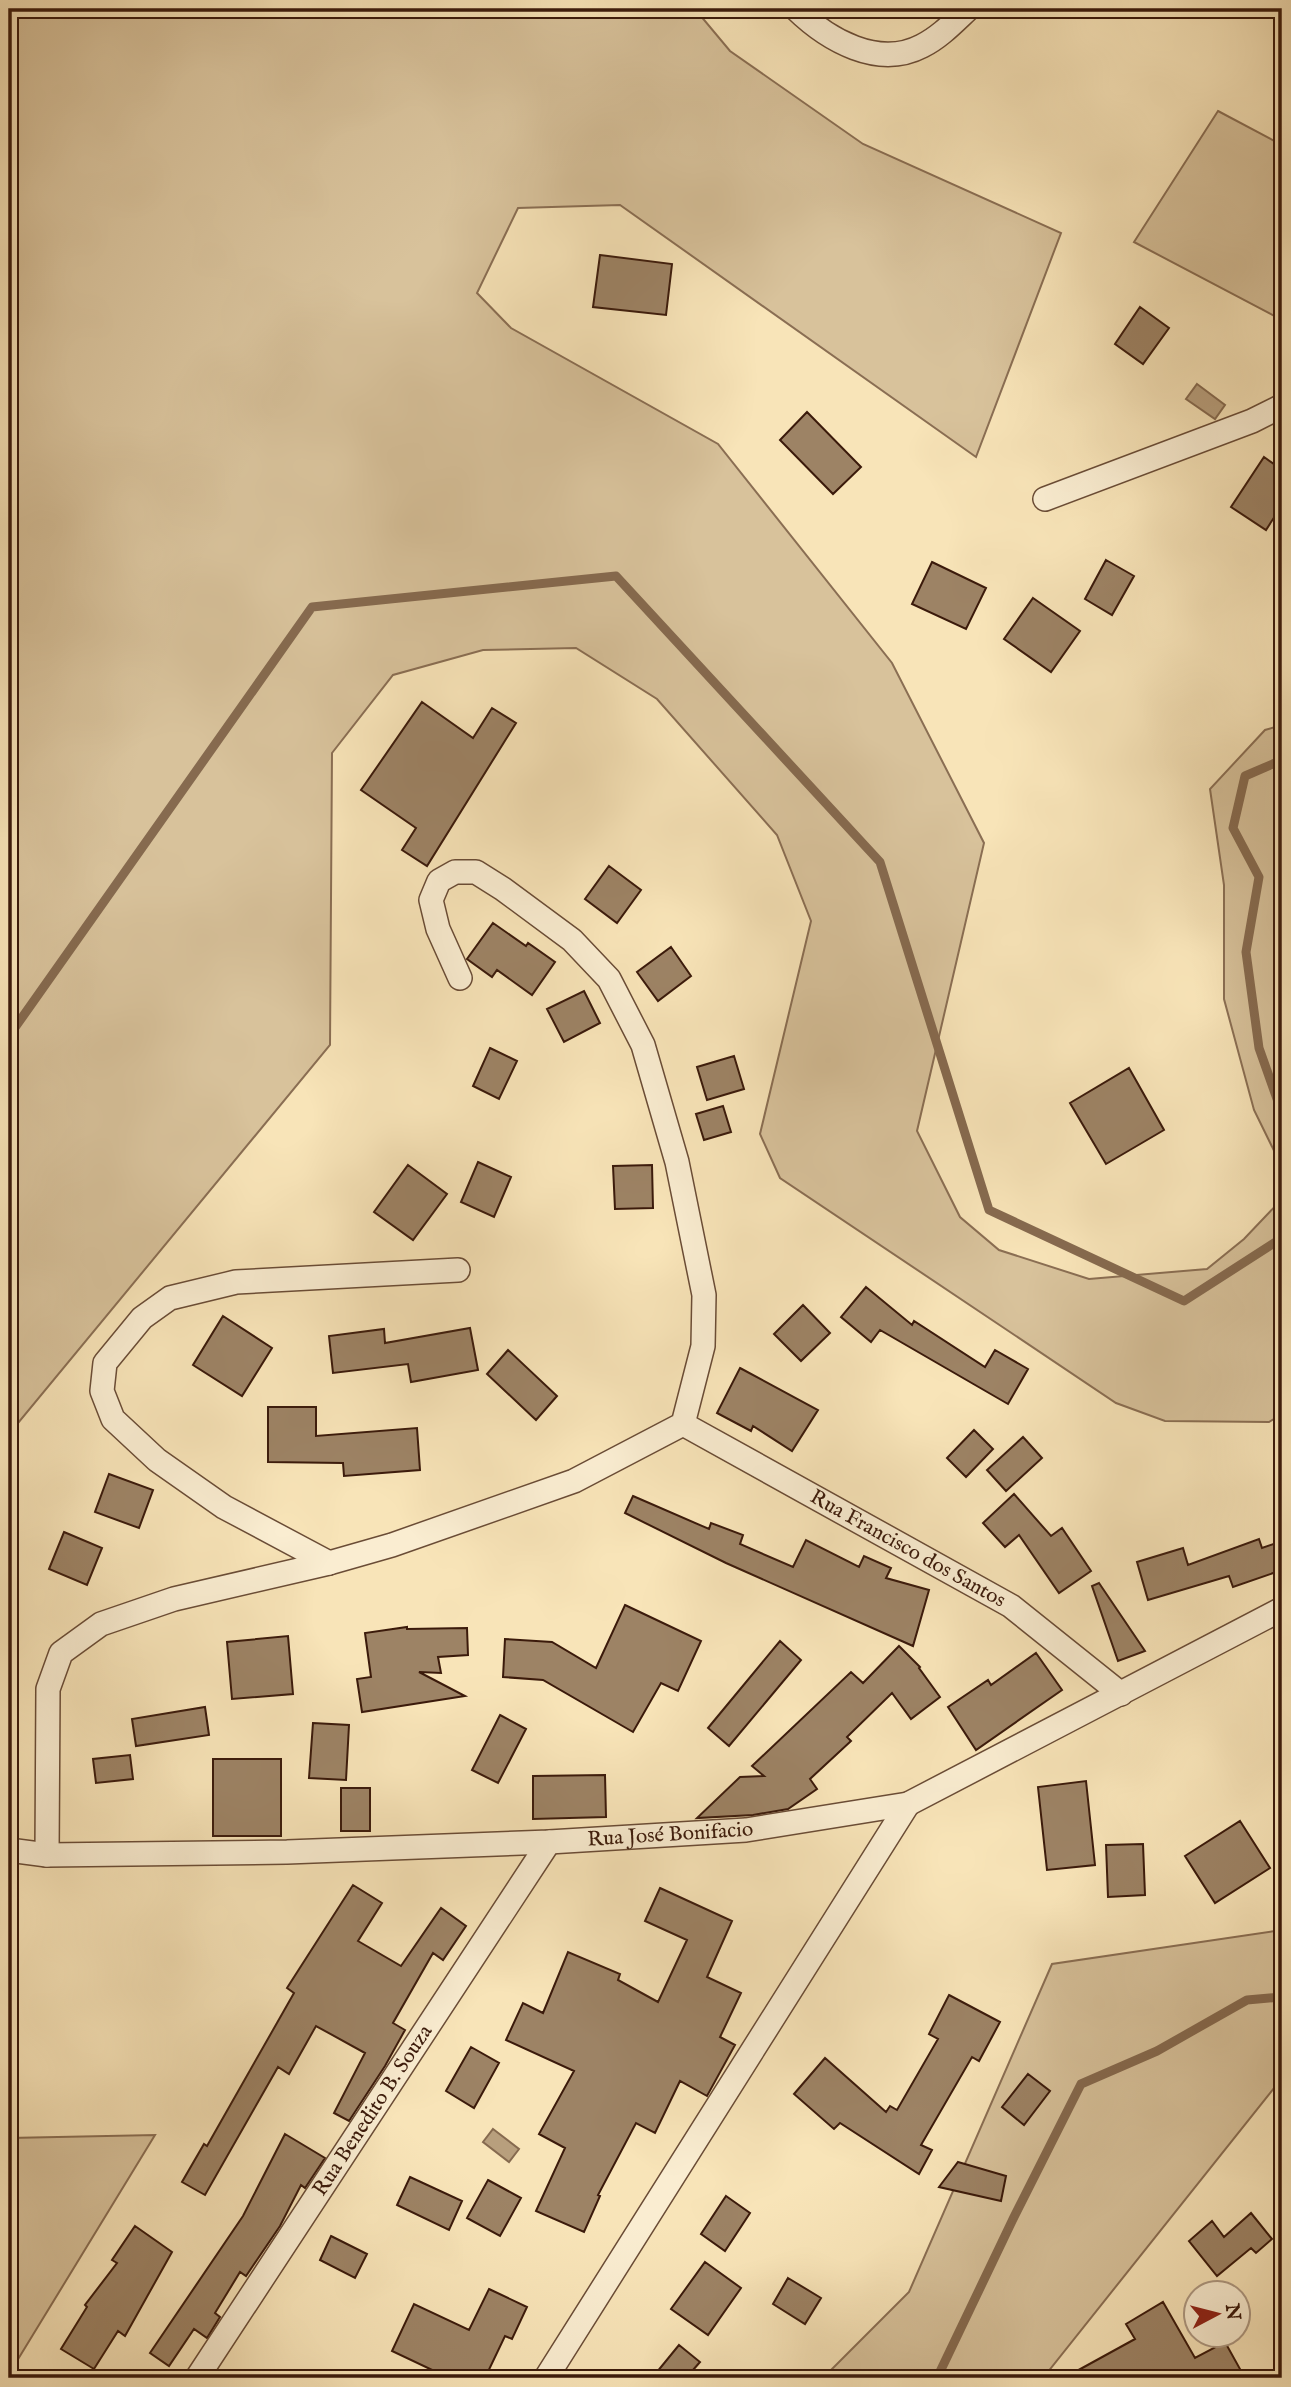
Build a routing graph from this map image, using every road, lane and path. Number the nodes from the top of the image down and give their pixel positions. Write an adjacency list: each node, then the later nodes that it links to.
1 (796, 9): 2 (street)
2 (968, 9)
3 (1282, 407): 4 (street)
4 (1045, 499)
5 (460, 978): 7 (street)
6 (458, 1270): 8 (street)
7 (683, 1424): 8 (street); 10 (street, Rua Francisco dos Santos)
8 (329, 1563): 14 (street)
9 (1282, 1609): 10 (street, Rua José Bonifacio)
10 (1121, 1694): 11 (street, Rua José Bonifacio)
11 (908, 1804): 12 (street, Rua José Bonifacio); 16 (street)
12 (549, 1842): 14 (street, Rua José Bonifacio); 15 (street, Rua Benedito B. Souza)
13 (9, 1850): 14 (street, Rua José Bonifacio)
14 (47, 1856)
15 (197, 2378)
16 (546, 2378)

